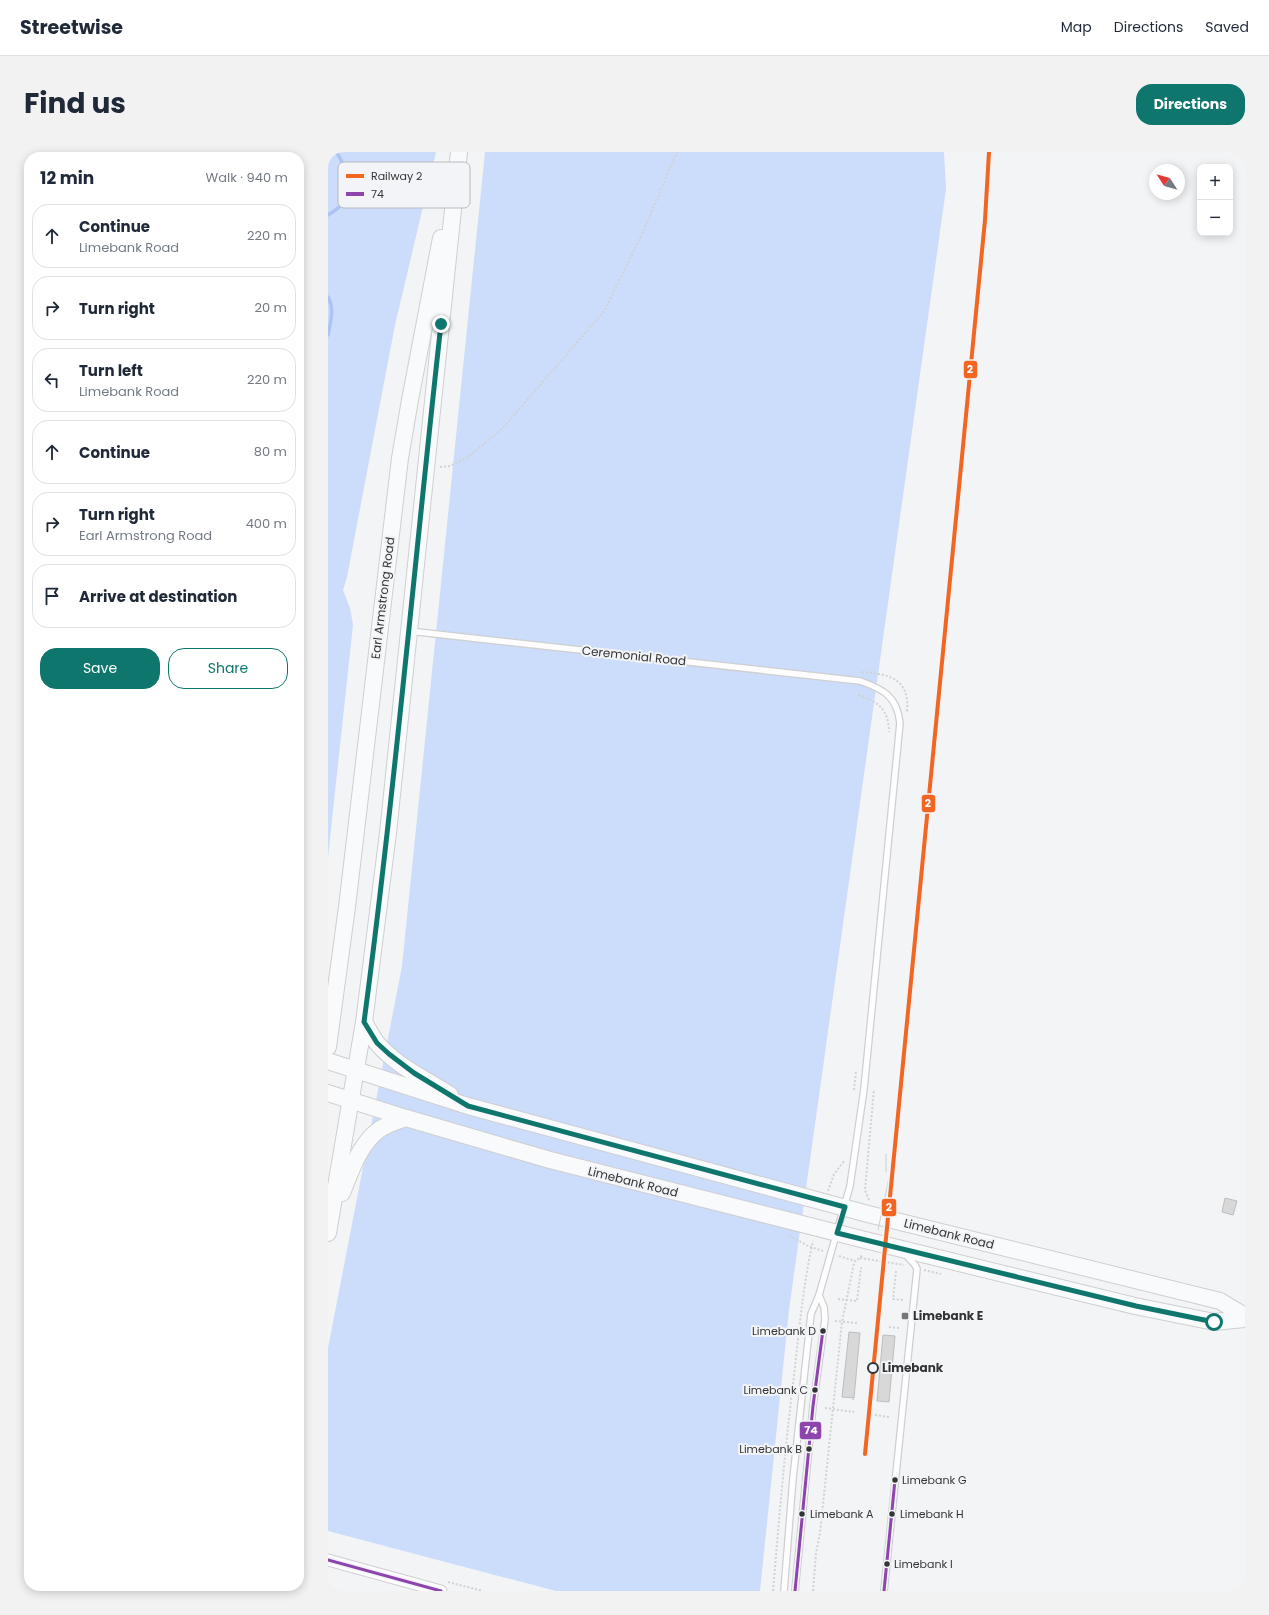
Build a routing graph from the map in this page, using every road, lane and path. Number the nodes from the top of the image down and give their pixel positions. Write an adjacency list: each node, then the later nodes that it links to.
1 (459, 152): 3 (main road, Earl Armstrong Road); 4 (main road, Earl Armstrong Road)
2 (677, 152): 7 (path)
3 (457, 162)
4 (458, 162)
5 (448, 208): 11 (main road, Earl Armstrong Road)
6 (453, 208): 7 (main road, Earl Armstrong Road)
7 (425, 469): 8 (main road, Earl Armstrong Road)
8 (409, 631): 13 (main road, Earl Armstrong Road); 25 (lane, Ceremonial Road)
9 (858, 695): 10 (path)
10 (890, 736)
11 (336, 988): 12 (main road); 14 (main road, Earl Armstrong Road)
12 (328, 1003)
13 (364, 1022): 17 (main road, Earl Armstrong Road); 21 (main road)
14 (328, 1046)
15 (328, 1061): 17 (main road, Limebank Road)
16 (857, 1064): 19 (path)
17 (356, 1070): 20 (main road, Earl Armstrong Road); 21 (main road, Limebank Road)
18 (328, 1093): 20 (main road, Limebank Road)
19 (854, 1096)
20 (351, 1100): 22 (main road, Limebank Road); 26 (main road, Earl Armstrong Road)
21 (468, 1106): 25 (main road, Limebank Road)
22 (406, 1118): 26 (main road); 28 (main road, Limebank Road)
23 (846, 1156): 24 (path)
24 (827, 1194)
25 (845, 1207): 28 (lane, Ceremonial Road); 42 (main road, Limebank Road)
26 (331, 1217): 27 (main road, Earl Armstrong Road)
27 (328, 1233)
28 (837, 1233): 30 (main road, Limebank Road); 38 (lane, Ceremonial Road)
29 (815, 1235): 60 (path)
30 (891, 1246): 36 (lane); 43 (main road, Limebank Road)
31 (863, 1255): 32 (path)
32 (860, 1258): 34 (path); 36 (path)
33 (850, 1259): 34 (path)
34 (855, 1261): 40 (path)
35 (862, 1268): 40 (path)
36 (916, 1268): 64 (lane)
37 (895, 1272): 41 (path)
38 (819, 1295): 61 (lane, Ceremonial Road); 62 (lane)
39 (838, 1299): 40 (path)
40 (847, 1299): 45 (path)
41 (903, 1300)
42 (1245, 1316)
43 (1245, 1319)
44 (835, 1321): 45 (path)
45 (842, 1322): 46 (path); 54 (path)
46 (857, 1323)
47 (889, 1327): 48 (path)
48 (899, 1328)
49 (853, 1393): 51 (path)
50 (880, 1396): 52 (path)
51 (853, 1400)
52 (879, 1402)
53 (825, 1408): 54 (path)
54 (834, 1409): 55 (path); 63 (path)
55 (854, 1412)
56 (875, 1415): 57 (path)
57 (889, 1417)
58 (328, 1560): 59 (street)
59 (441, 1591)
60 (773, 1591)
61 (784, 1591)
62 (795, 1591)
63 (813, 1591)
64 (884, 1591)

